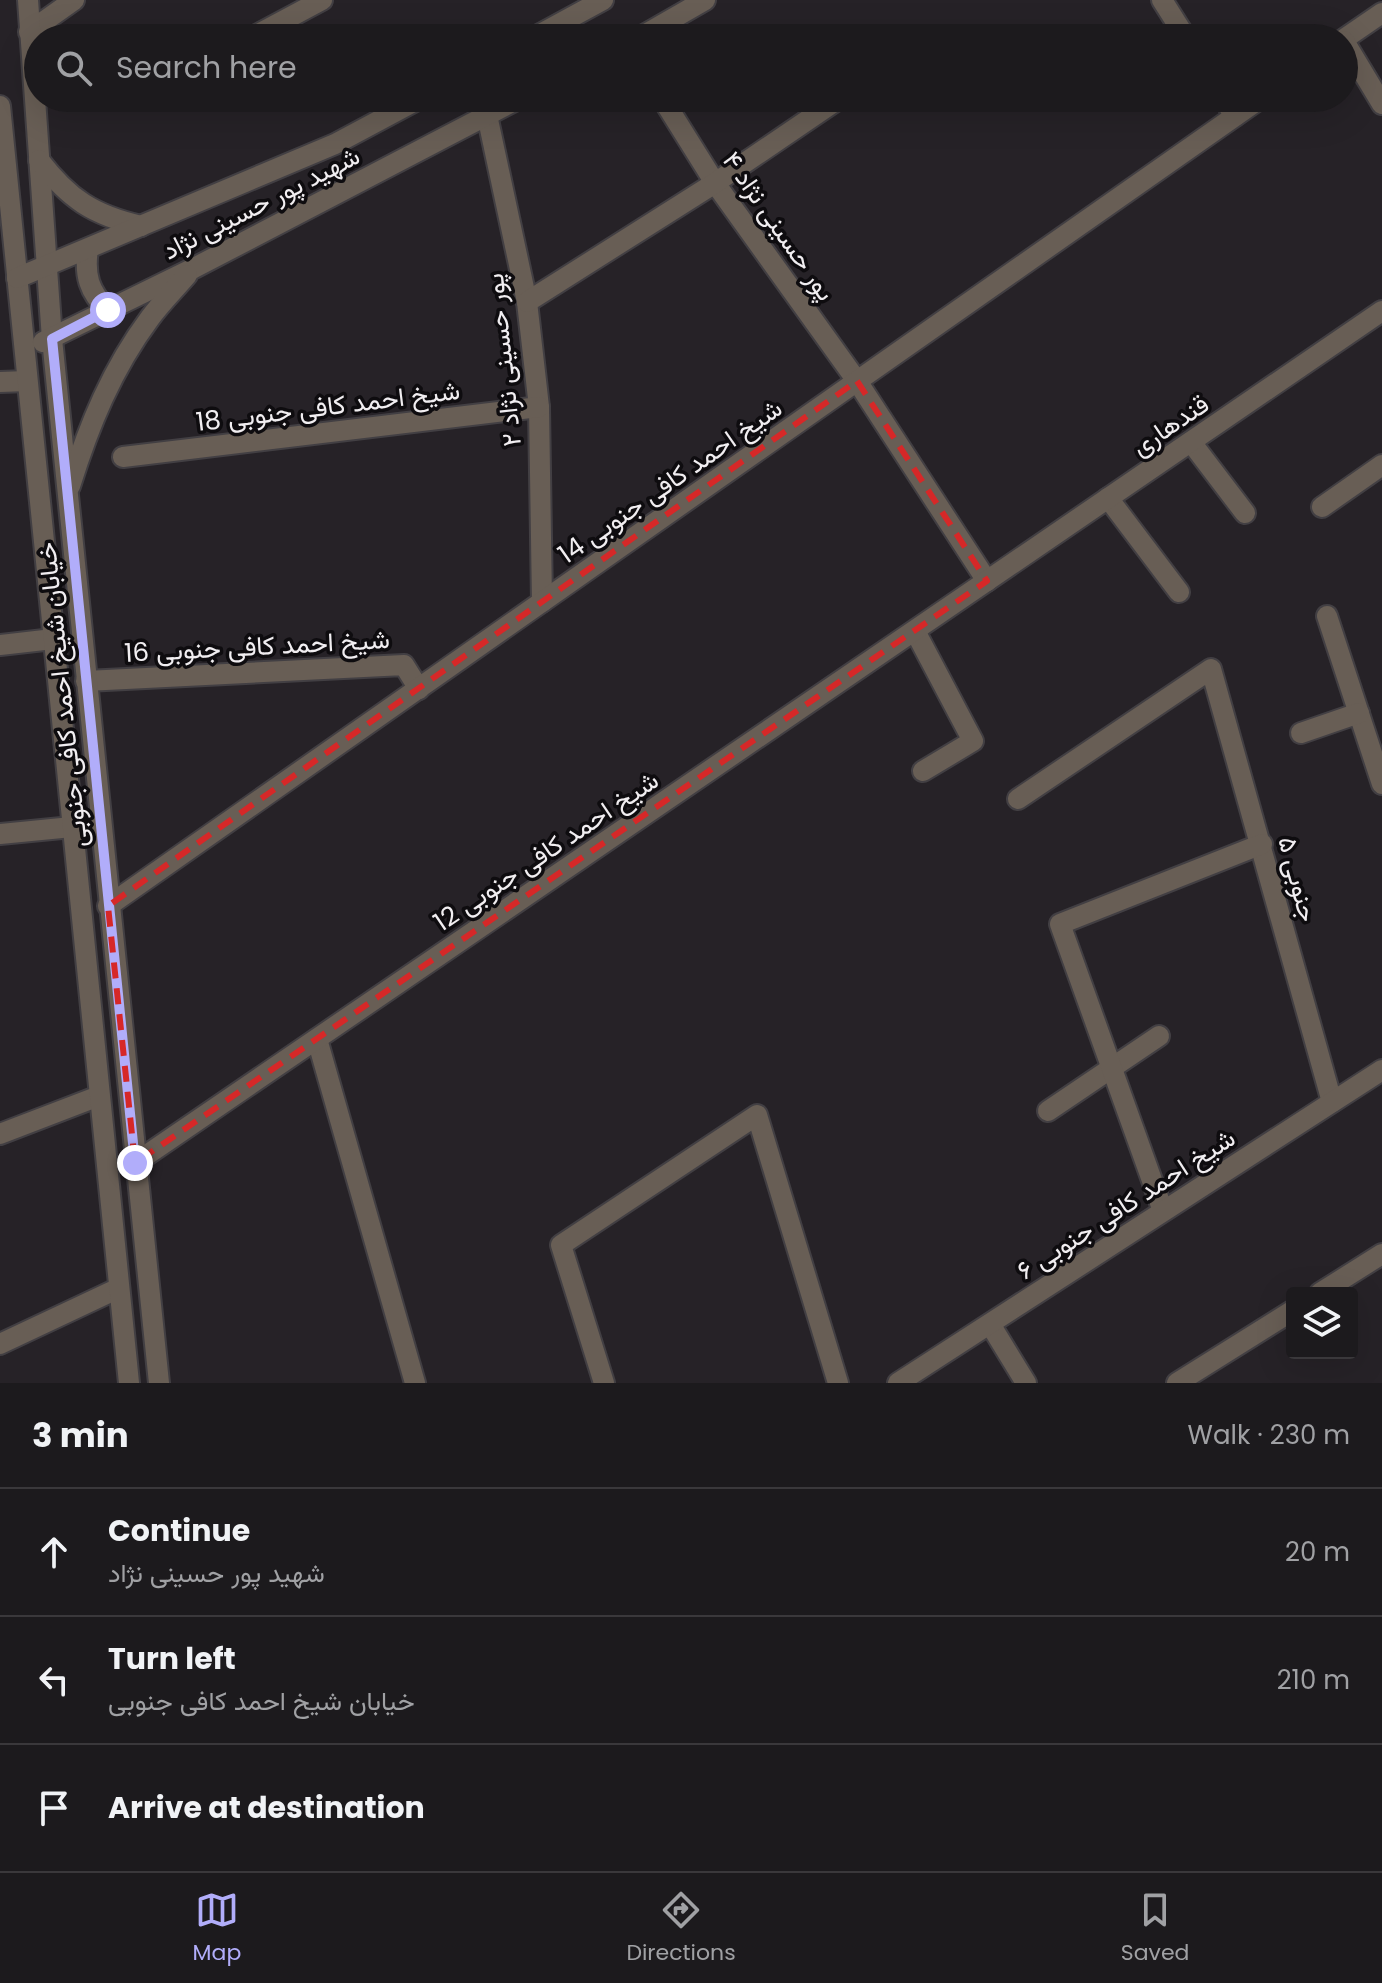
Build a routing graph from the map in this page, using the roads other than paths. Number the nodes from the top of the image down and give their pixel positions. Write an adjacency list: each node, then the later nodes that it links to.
1 (28, 0): 8 (street, خیابان شیخ احمد کافی جنوبی)
2 (74, 0): 9 (street)
3 (322, 0): 10 (street)
4 (603, 0): 11 (street)
5 (705, 0): 12 (street)
6 (1162, 0): 13 (street)
7 (1382, 13): 14 (street)
8 (29, 24)
9 (40, 24)
10 (277, 24)
11 (559, 24)
12 (663, 24)
13 (1177, 24)
14 (1358, 30)
15 (1358, 64): 16 (street)
16 (1382, 104)
17 (0, 106): 27 (street, خیابان شیخ احمد کافی جنوبی)
18 (35, 112): 28 (street, خیابان شیخ احمد کافی جنوبی)
19 (395, 112): 30 (street, شهید پور حسینی نژاد)
20 (493, 112): 25 (street, شهید پور حسینی نژاد)
21 (671, 112): 29 (street, پور حسینی نژاد ۴)
22 (819, 112): 29 (street)
23 (1232, 112): 26 (street)
24 (1241, 112): 26 (street, شیخ احمد کافی جنوبی 14)
25 (487, 115): 33 (street, شهید پور حسینی نژاد); 35 (street, پور حسینی نژاد ۲)
26 (1235, 116): 41 (street, شیخ احمد کافی جنوبی 14)
27 (2, 158): 34 (street, خیابان شیخ احمد کافی جنوبی)
28 (39, 160): 30 (street); 32 (street, خیابان شیخ احمد کافی جنوبی)
29 (715, 183): 35 (street); 41 (street, پور حسینی نژاد ۴)
30 (141, 226): 31 (street, شهید پور حسینی نژاد)
31 (88, 249): 32 (street, شهید پور حسینی نژاد); 36 (street)
32 (47, 267): 34 (street, شهید پور حسینی نژاد); 38 (street, خیابان شیخ احمد کافی جنوبی)
33 (194, 268): 36 (street, شهید پور حسینی نژاد); 47 (street)
34 (17, 278): 39 (street, خیابان شیخ احمد کافی جنوبی)
35 (527, 302): 43 (street, پور حسینی نژاد ۲)
36 (108, 310): 38 (street, شهید پور حسینی نژاد)
37 (1382, 313): 44 (street, قندهاری)
38 (52, 339): 39 (street, شهید پور حسینی نژاد); 47 (street, خیابان شیخ احمد کافی جنوبی)
39 (24, 348): 40 (street, خیابان شیخ احمد کافی جنوبی)
40 (27, 381): 42 (street); 56 (street, خیابان شیخ احمد کافی جنوبی)
41 (857, 381): 51 (street, پور حسینی نژاد ۴); 53 (street, شیخ احمد کافی جنوبی 14)
42 (0, 382)
43 (539, 407): 45 (street, شیخ احمد کافی جنوبی 18); 53 (street, پور حسینی نژاد ۲)
44 (1191, 442): 48 (street, قندهاری); 50 (street)
45 (123, 457)
46 (1382, 465): 49 (street)
47 (68, 494): 58 (street, خیابان شیخ احمد کافی جنوبی)
48 (1108, 498): 51 (street, قندهاری); 52 (street)
49 (1322, 507)
50 (1245, 513)
51 (987, 581): 55 (street, شیخ احمد کافی جنوبی 12)
52 (1179, 592)
53 (542, 602): 59 (street, شیخ احمد کافی جنوبی 14)
54 (1327, 616): 60 (street)
55 (915, 631): 62 (street); 70 (street, شیخ احمد کافی جنوبی 12)
56 (53, 639): 57 (street); 65 (street, خیابان شیخ احمد کافی جنوبی)
57 (0, 645)
58 (86, 681): 59 (street, شیخ احمد کافی جنوبی 16); 68 (street, خیابان شیخ احمد کافی جنوبی)
59 (419, 689): 68 (street, شیخ احمد کافی جنوبی 14)
60 (1359, 713): 61 (street); 63 (street)
61 (1301, 733)
62 (923, 771)
63 (1382, 784)
64 (1018, 799): 67 (street, جنوبی ۵)
65 (72, 827): 66 (street); 73 (street, خیابان شیخ احمد کافی جنوبی)
66 (0, 834)
67 (1262, 844): 71 (street); 74 (street, جنوبی ۵)
68 (108, 906): 77 (street, خیابان شیخ احمد کافی جنوبی)
69 (1159, 1036): 71 (street)
70 (317, 1039): 77 (street, شیخ احمد کافی جنوبی 12); 87 (street)
71 (1112, 1068): 75 (street); 78 (street)
72 (1382, 1070): 74 (street, شیخ احمد کافی جنوبی ۶)
73 (99, 1096): 76 (street); 81 (street, خیابان شیخ احمد کافی جنوبی)
74 (1332, 1102): 78 (street, شیخ احمد کافی جنوبی ۶)
75 (1048, 1111)
76 (0, 1134)
77 (135, 1163): 86 (street, خیابان شیخ احمد کافی جنوبی)
78 (1163, 1211): 83 (street, شیخ احمد کافی جنوبی ۶)
79 (1382, 1254): 80 (street)
80 (1330, 1287)
81 (119, 1288): 84 (street); 85 (street, خیابان شیخ احمد کافی جنوبی)
82 (1286, 1315): 92 (street)
83 (990, 1324): 90 (street, شیخ احمد کافی جنوبی ۶); 91 (street)
84 (0, 1344)
85 (129, 1383)
86 (159, 1383)
87 (415, 1383)
88 (604, 1383): 89 (street)
89 (838, 1383)
90 (898, 1383)
91 (1026, 1383)
92 (1177, 1383)

